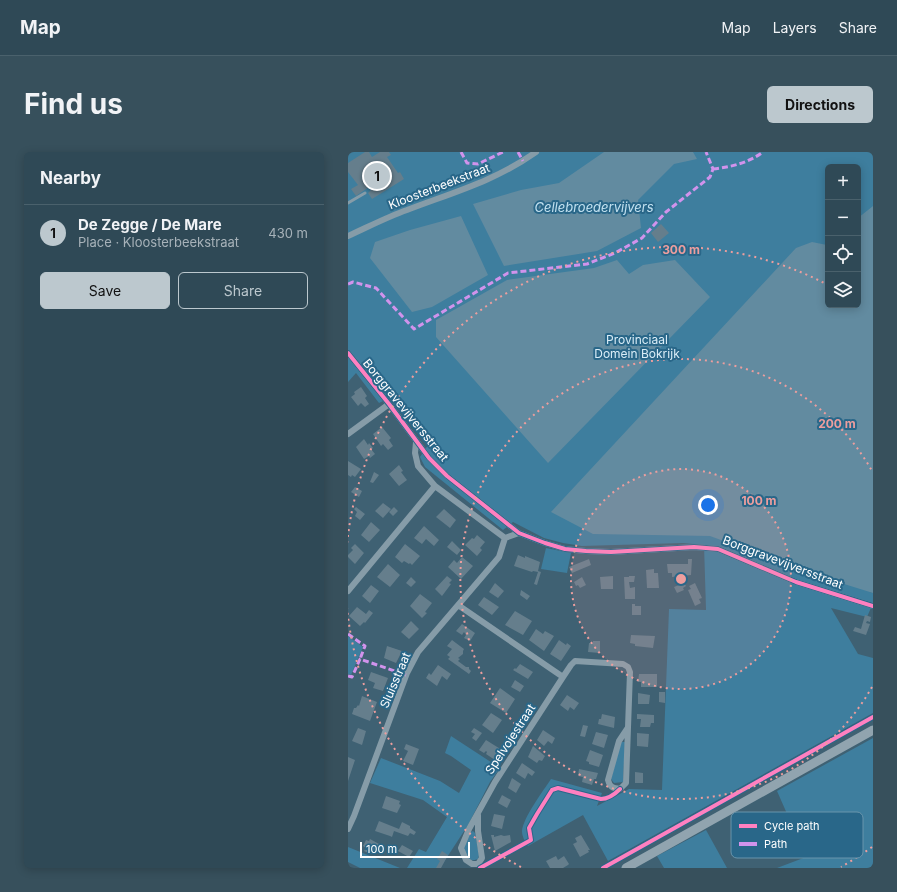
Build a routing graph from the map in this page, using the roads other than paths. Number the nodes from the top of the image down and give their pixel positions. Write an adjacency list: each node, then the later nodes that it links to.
1 (536, 152): 4 (street, Kloosterbeekstraat)
2 (365, 193): 3 (lane)
3 (348, 203)
4 (348, 236)
5 (349, 358): 6 (street, Borggravevijversstraat)
6 (389, 404): 7 (street, Borggravevijversstraat); 8 (street, Borggravevijversstraat)
7 (348, 434)
8 (416, 442): 9 (street, Borggravevijversstraat); 10 (street, Borggravevijversstraat)
9 (435, 486): 11 (street, Borggravevijversstraat); 12 (street)
10 (519, 533): 11 (street); 14 (street, Borggravevijversstraat)
11 (505, 538): 13 (street, Sluisstraat)
12 (348, 590)
13 (458, 605): 15 (street); 19 (street, Sluisstraat)
14 (873, 606)
15 (563, 677): 16 (street, Spelvojestraat); 18 (street, Spelvojestraat)
16 (627, 729): 16 (street, Spelvojestraat)
17 (873, 730): 20 (main road)
18 (478, 815): 18 (street, Spelvojestraat)
19 (348, 829)
20 (626, 868)

